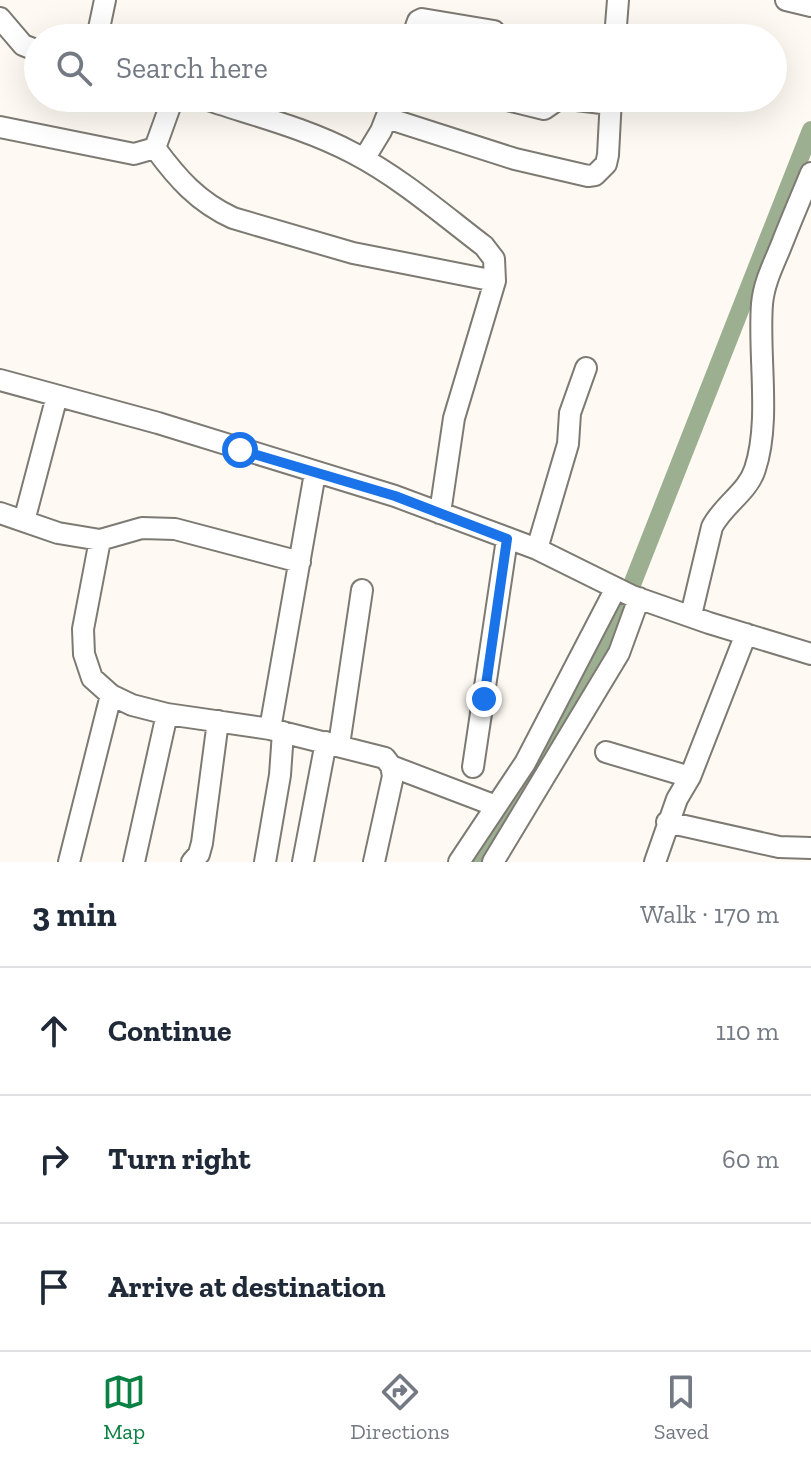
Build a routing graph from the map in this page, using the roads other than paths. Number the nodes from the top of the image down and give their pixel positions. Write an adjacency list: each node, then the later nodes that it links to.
1 (105, 0): 5 (street)
2 (618, 0): 8 (street)
3 (786, 0): 4 (street)
4 (811, 6)
5 (100, 24)
6 (417, 24): 7 (street)
7 (454, 24)
8 (616, 24)
9 (1, 26): 10 (street)
10 (24, 45)
11 (168, 112): 17 (street)
12 (243, 112): 16 (street)
13 (388, 112): 16 (street)
14 (609, 112): 16 (street)
15 (0, 127): 17 (street)
16 (376, 137): 19 (street)
17 (155, 148): 19 (street)
18 (811, 173): 33 (street)
19 (495, 281): 25 (street)
20 (586, 368): 29 (street)
21 (0, 380): 22 (street)
22 (57, 396): 23 (street); 26 (street)
23 (315, 473): 25 (street); 30 (street)
24 (0, 513): 26 (street)
25 (440, 513): 27 (street)
26 (24, 521): 28 (street)
27 (507, 539): 29 (street); 43 (street)
28 (100, 540): 30 (street); 36 (street)
29 (537, 549): 32 (street)
30 (300, 562): 39 (street)
31 (362, 590): 40 (street)
32 (628, 593): 33 (street); 45 (street); 55 (street)
33 (691, 615): 34 (street)
34 (746, 634): 35 (street); 44 (street)
35 (811, 654)
36 (111, 695): 37 (street); 48 (street)
37 (167, 714): 38 (street); 49 (street)
38 (218, 721): 39 (street); 50 (street)
39 (276, 731): 40 (street); 51 (street)
40 (332, 744): 42 (street); 52 (street)
41 (606, 752): 44 (street)
42 (391, 766): 45 (street); 53 (street)
43 (473, 767)
44 (690, 777): 46 (street)
45 (496, 806): 54 (street)
46 (667, 822): 47 (street); 56 (street)
47 (811, 848)
48 (69, 862)
49 (134, 862)
50 (192, 862)
51 (265, 862)
52 (303, 862)
53 (374, 862)
54 (459, 862)
55 (493, 862)
56 (655, 862)

